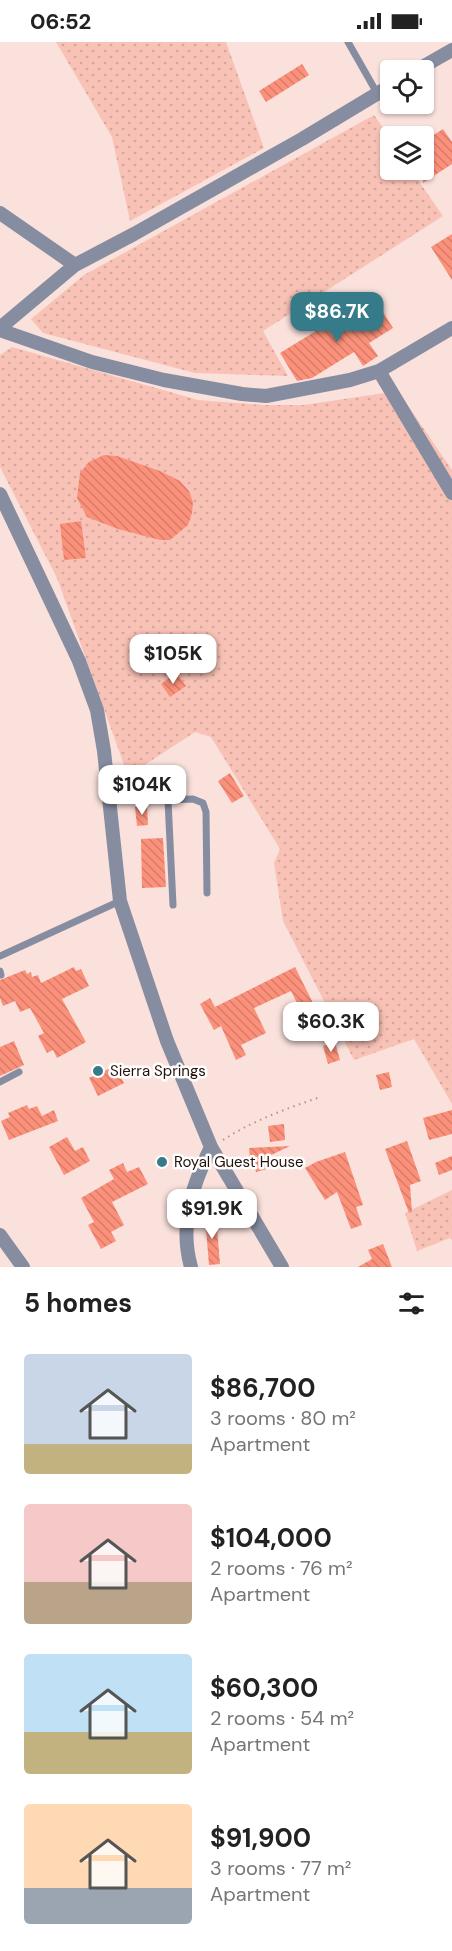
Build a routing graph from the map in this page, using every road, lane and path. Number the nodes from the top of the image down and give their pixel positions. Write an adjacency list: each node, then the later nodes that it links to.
1 (348, 42): 5 (lane)
2 (452, 50): 3 (street)
3 (434, 60)
4 (380, 91): 5 (street)
5 (377, 93): 7 (street)
6 (0, 213): 7 (street)
7 (75, 266): 9 (street)
8 (452, 328): 10 (street)
9 (0, 329): 10 (street)
10 (379, 371): 11 (street)
11 (452, 493)
12 (0, 494): 13 (street)
13 (108, 793): 14 (lane); 16 (street)
14 (168, 800): 15 (lane); 17 (lane)
15 (207, 893)
16 (120, 901): 18 (lane); 22 (street)
17 (173, 905)
18 (0, 956)
19 (19, 1072): 20 (lane)
20 (0, 1082)
21 (320, 1097): 22 (path)
22 (211, 1148): 25 (street); 26 (street)
23 (0, 1235): 24 (street)
24 (23, 1267)
25 (191, 1267)
26 (282, 1267)

